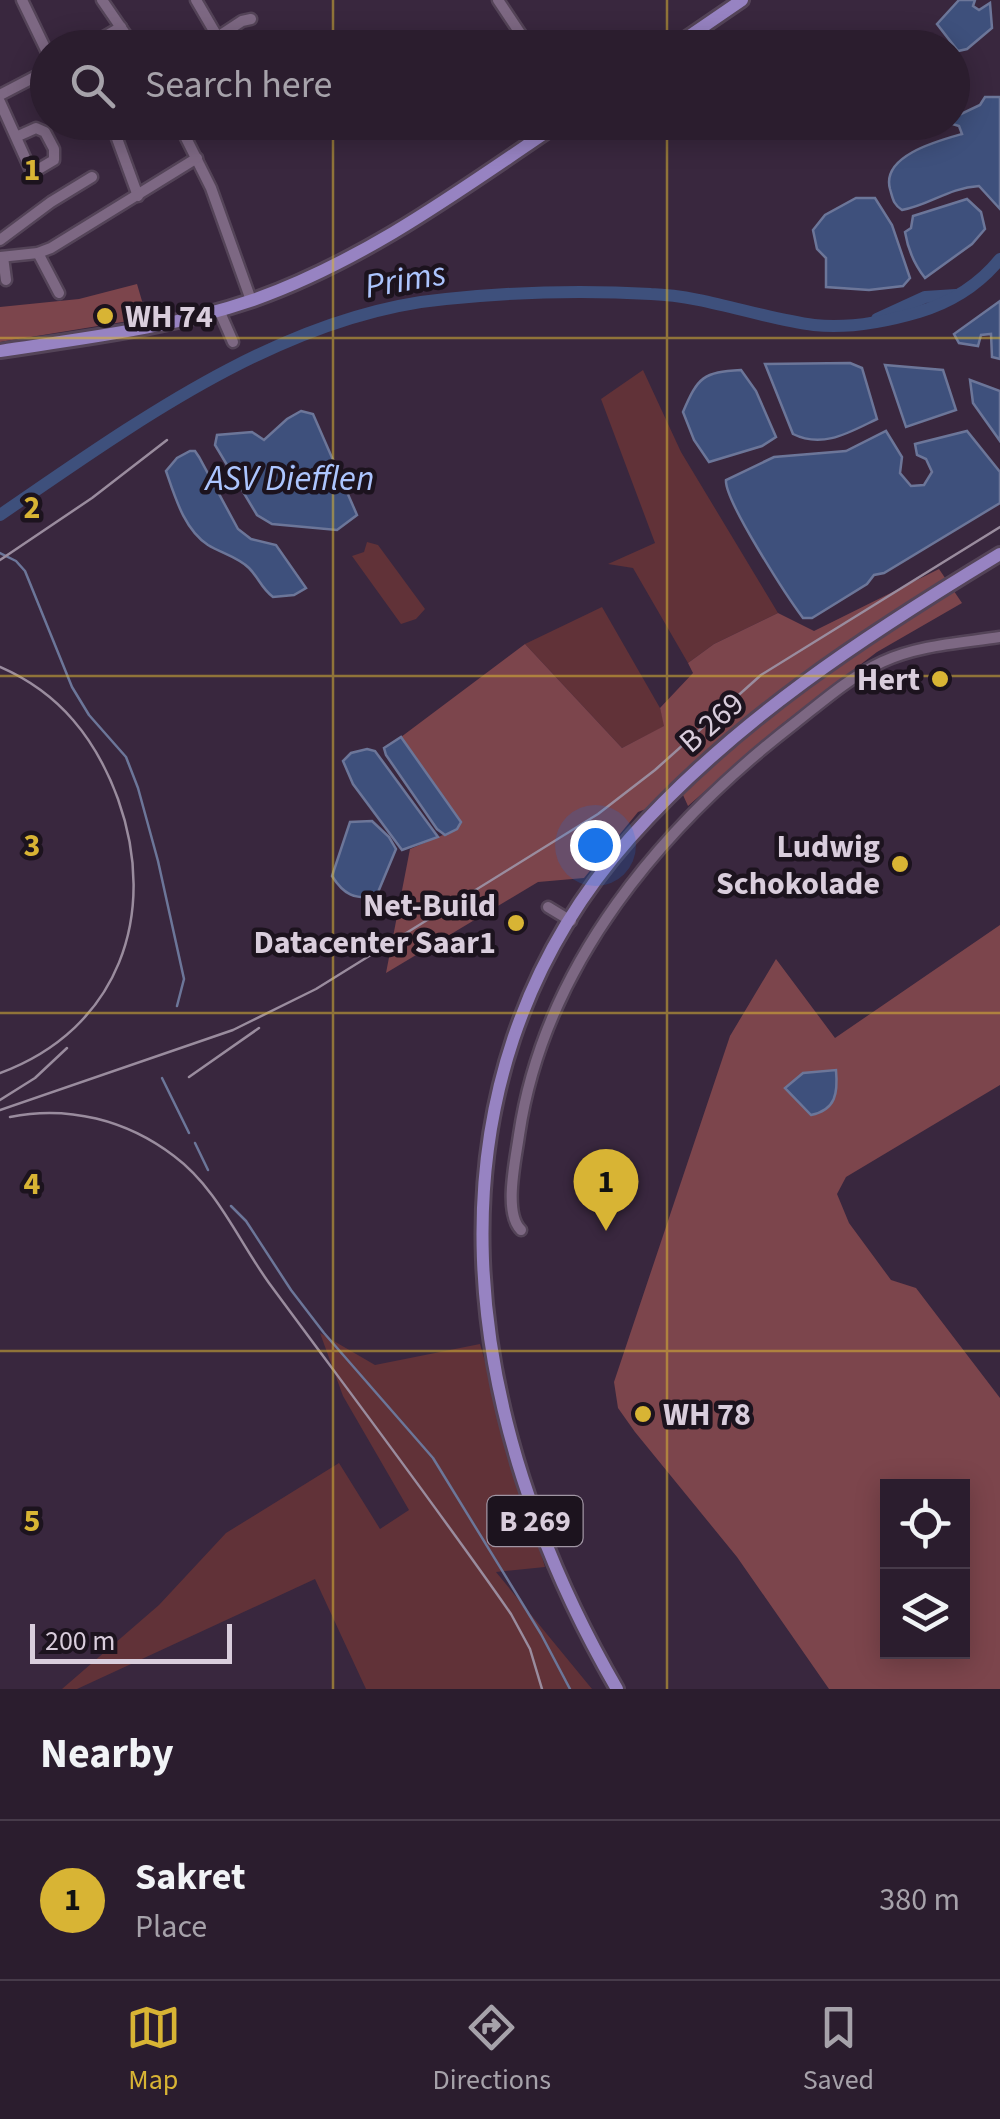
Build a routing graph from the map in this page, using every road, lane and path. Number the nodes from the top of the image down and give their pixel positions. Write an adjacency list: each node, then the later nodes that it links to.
1 (22, 0): 8 (street)
2 (102, 0): 7 (street)
3 (196, 0): 11 (street)
4 (498, 0): 13 (street)
5 (742, 0): 14 (main road)
6 (250, 19): 12 (street)
7 (121, 26): 9 (street); 10 (street)
8 (36, 30)
9 (115, 30)
10 (123, 30)
11 (214, 30)
12 (226, 30)
13 (518, 30)
14 (698, 30)
15 (30, 81): 16 (street)
16 (0, 99): 18 (street)
17 (30, 130): 18 (street)
18 (16, 136): 19 (street)
19 (49, 140)
20 (118, 140): 25 (street)
21 (188, 140): 23 (street)
22 (533, 140): 31 (main road)
23 (197, 158): 25 (street); 31 (street)
24 (92, 177): 26 (street)
25 (138, 196): 27 (street)
26 (0, 240)
27 (38, 254): 28 (street); 30 (street)
28 (2, 257): 29 (street)
29 (6, 280)
30 (59, 293)
31 (251, 300): 32 (main road)
32 (219, 310): 33 (street); 34 (main road)
33 (233, 342)
34 (0, 350)
35 (1000, 554): 38 (main road, B 269 / B 269)
36 (1000, 637): 39 (street)
37 (548, 906): 38 (street)
38 (571, 920): 40 (main road, B 269 / B 269)
39 (521, 1230)
40 (617, 1689)

